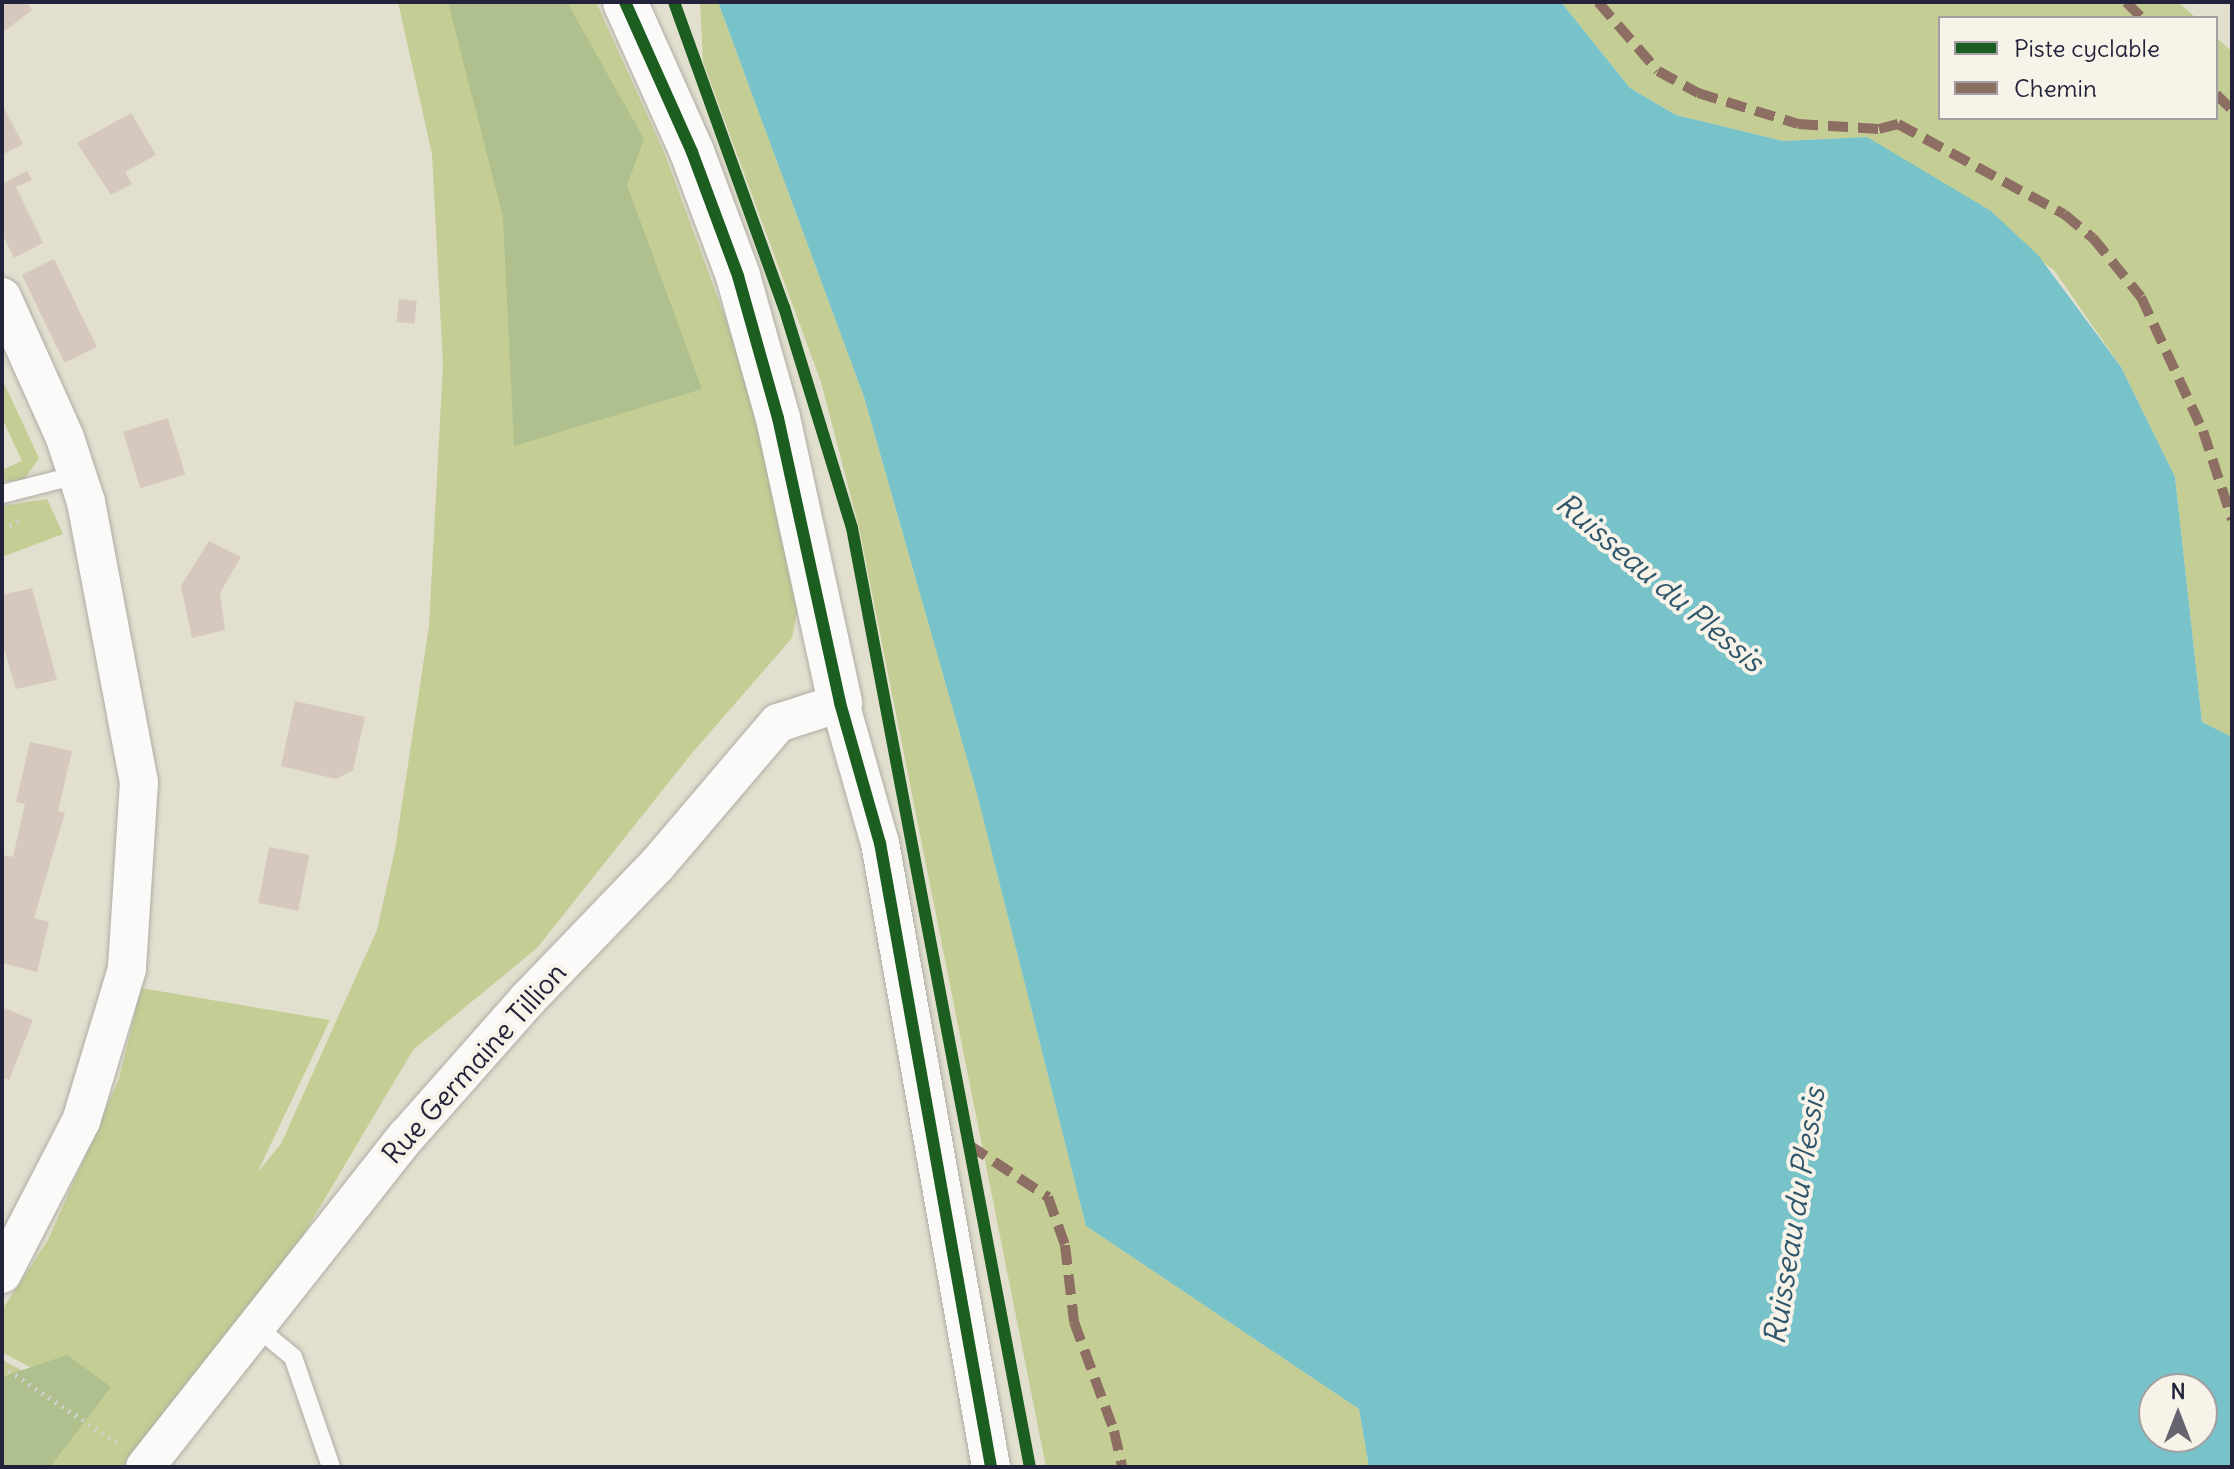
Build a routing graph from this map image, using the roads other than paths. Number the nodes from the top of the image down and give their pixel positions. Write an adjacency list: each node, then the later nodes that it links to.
1 (625, 2): 5 (street)
2 (2, 297): 3 (street)
3 (77, 475): 4 (lane); 6 (street)
4 (2, 494)
5 (840, 703): 7 (street, Rue Germaine Tillion); 10 (street)
6 (2, 1274)
7 (253, 1324): 8 (street, Rue Germaine Tillion); 9 (lane)
8 (146, 1465)
9 (331, 1467)
10 (991, 1467)

